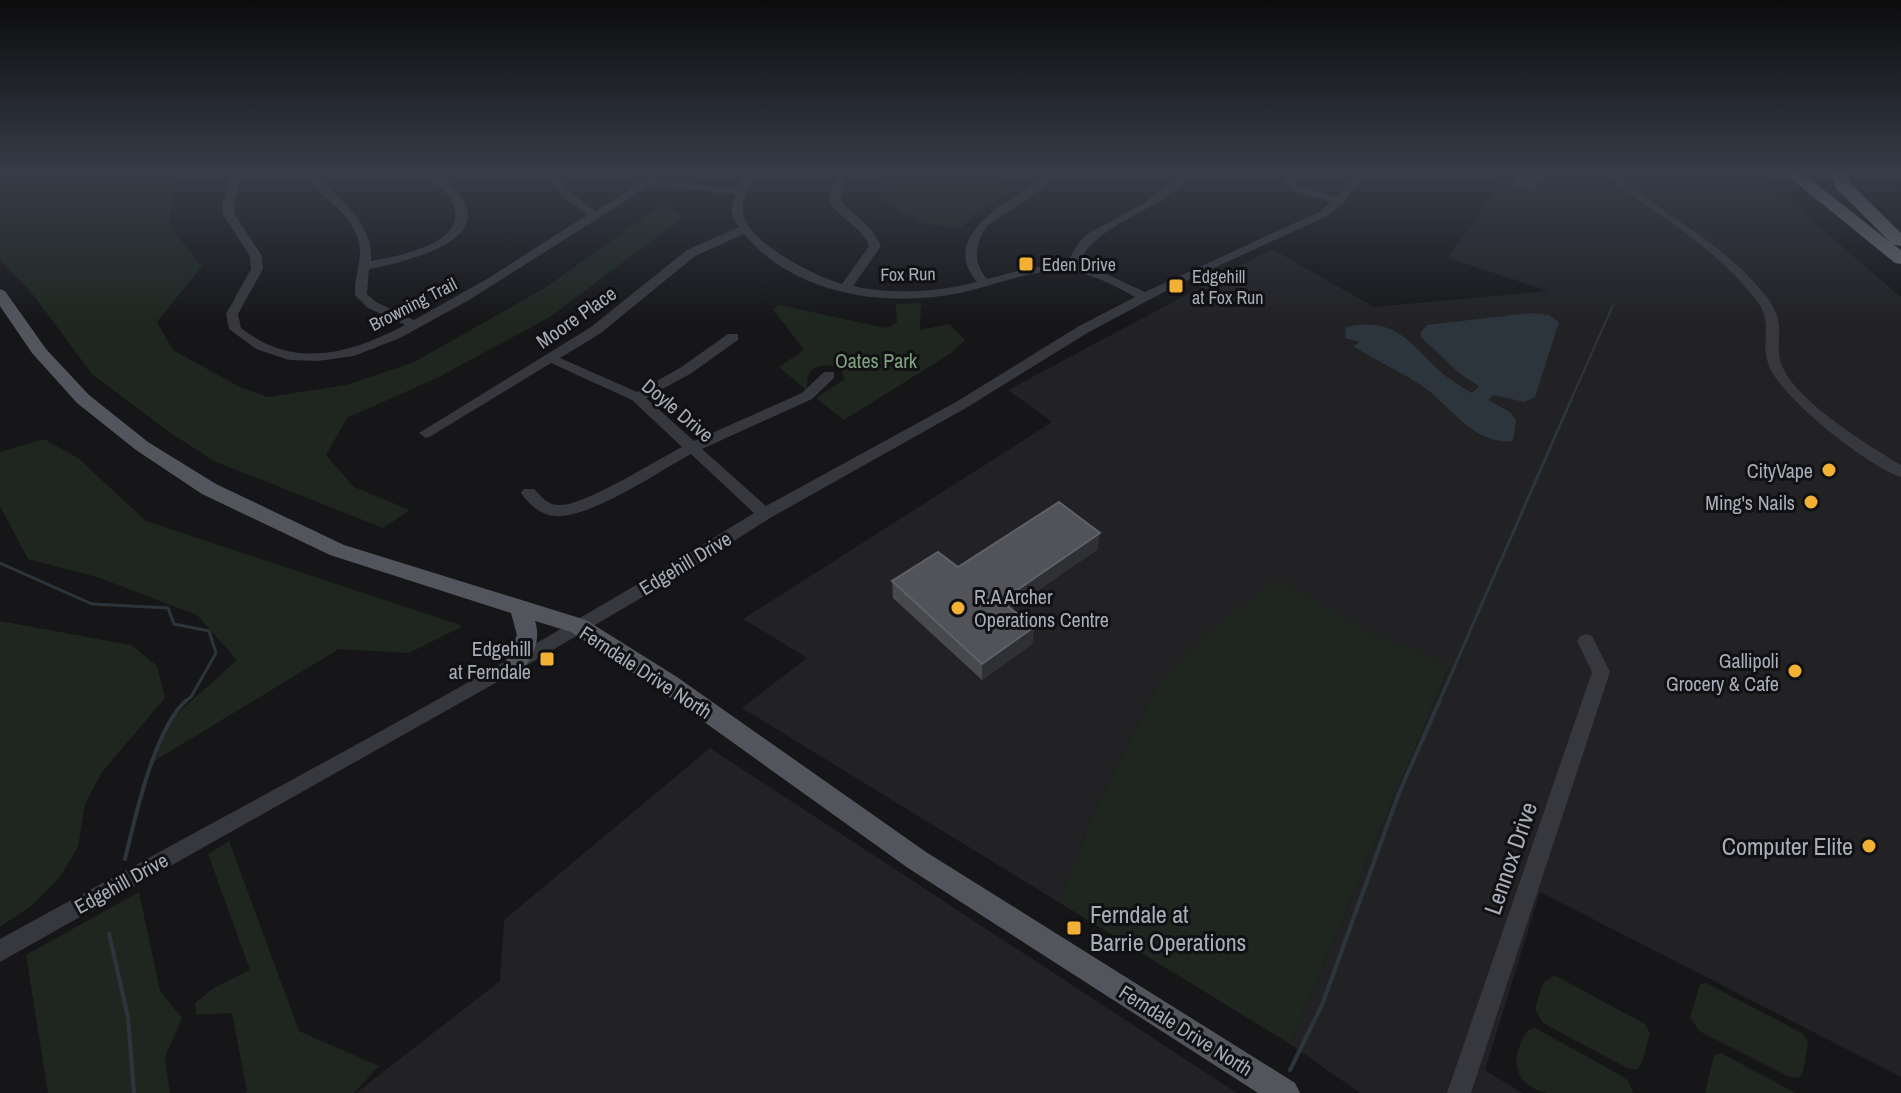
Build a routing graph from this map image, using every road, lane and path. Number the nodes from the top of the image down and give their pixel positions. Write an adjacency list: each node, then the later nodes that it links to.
1 (234, 223): 23 (street, Browning Trail)
2 (356, 223): 17 (street)
3 (462, 223): 17 (street)
4 (584, 223): 23 (street, Browning Trail)
5 (741, 223): 14 (street)
6 (857, 223): 20 (street)
7 (984, 223): 19 (street)
8 (1116, 223): 18 (street)
9 (1304, 223): 22 (street, Edgehill Drive)
10 (1677, 223): 30 (street)
11 (1855, 223): 16 (highway)
12 (1874, 223): 15 (highway)
13 (1880, 223): 15 (highway)
14 (745, 229): 20 (street, Fox Run); 25 (street, Moore Place)
15 (1901, 244)
16 (1901, 259)
17 (364, 266): 23 (street)
18 (1070, 268): 19 (street, Fox Run); 22 (street, Fox Run)
19 (985, 283): 20 (street, Fox Run)
20 (845, 288)
21 (0, 294): 33 (main road, Ferndale Drive North)
22 (1145, 297): 32 (street, Edgehill Drive)
23 (415, 325)
24 (733, 337): 27 (street)
25 (552, 359): 27 (street, Doyle Drive); 28 (street, Moore Place)
26 (829, 375): 29 (street)
27 (637, 397): 29 (street, Doyle Drive)
28 (426, 433)
29 (693, 447): 31 (street); 32 (street, Doyle Drive)
30 (1901, 472)
31 (529, 493)
32 (765, 514): 34 (street, Edgehill Drive)
33 (519, 606): 34 (main road, Ferndale Drive North); 36 (main road)
34 (578, 626): 36 (street, Edgehill Drive); 38 (main road, Ferndale Drive North)
35 (1586, 641): 39 (street, Lennox Drive)
36 (516, 663): 37 (street, Edgehill Drive)
37 (0, 951)
38 (1285, 1093)
39 (1459, 1093)

